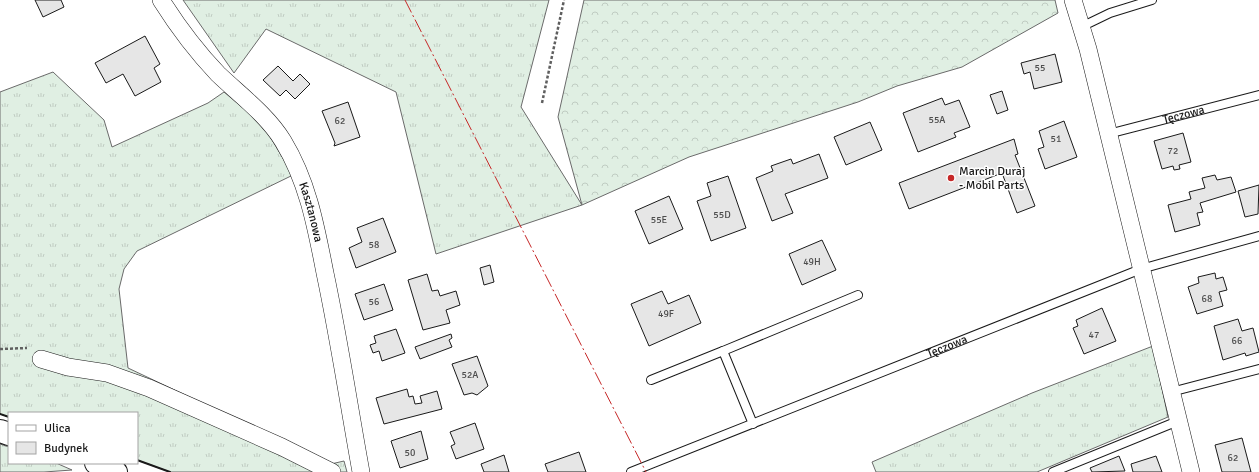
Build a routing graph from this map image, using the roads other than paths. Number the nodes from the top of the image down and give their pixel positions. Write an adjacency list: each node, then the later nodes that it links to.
1 (161, 0): 20 (street, Kasztanowa)
2 (1074, 0): 4 (street)
3 (1152, 0): 4 (lane)
4 (1081, 27): 6 (street)
5 (1259, 95): 6 (lane, Tęczowa)
6 (1108, 134): 8 (street)
7 (1259, 236): 8 (lane, Tęczowa)
8 (1142, 269): 14 (street); 16 (lane, Tęczowa)
9 (858, 295): 10 (lane)
10 (723, 350): 13 (lane); 16 (lane)
11 (41, 359): 19 (street)
12 (1259, 369): 14 (lane)
13 (651, 380)
14 (1171, 392): 15 (street)
15 (1178, 421): 22 (lane); 23 (street)
16 (753, 424): 21 (lane, Tęczowa)
17 (98, 464): 18 (highway)
18 (116, 472)
19 (332, 472)
20 (361, 472)
21 (631, 472)
22 (1053, 472)
23 (1191, 472)

